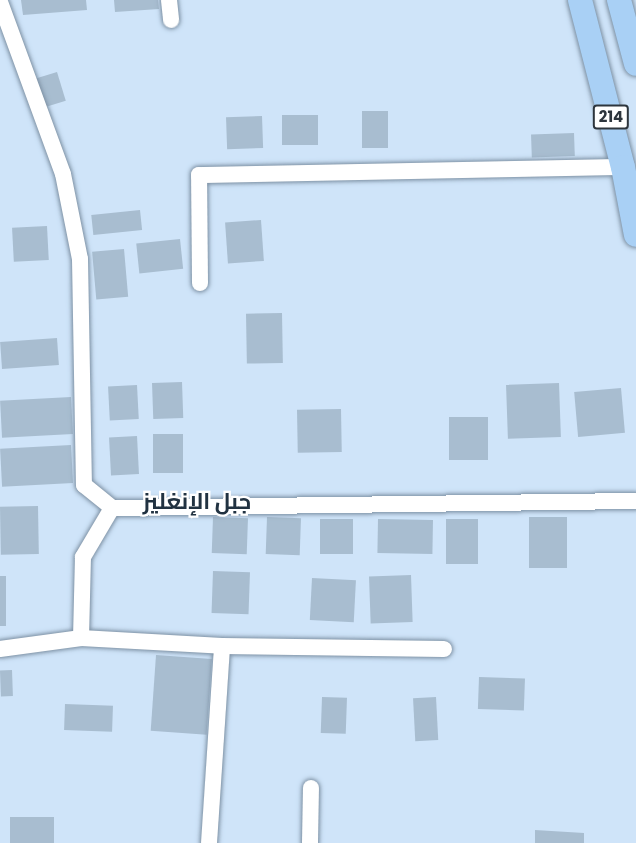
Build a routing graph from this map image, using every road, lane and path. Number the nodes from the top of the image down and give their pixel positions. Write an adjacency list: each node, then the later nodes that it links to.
1 (169, 0): 5 (street)
2 (580, 0): 7 (highway, 214)
3 (619, 0): 6 (highway)
4 (0, 2): 11 (street)
5 (171, 20)
6 (636, 64)
7 (623, 167): 8 (highway, 214); 9 (street)
8 (636, 236)
9 (200, 283)
10 (636, 501): 11 (street)
11 (112, 508): 12 (street)
12 (81, 638): 13 (street); 14 (street)
13 (222, 646): 15 (street); 17 (street)
14 (0, 649)
15 (444, 649)
16 (311, 788): 18 (street)
17 (209, 843)
18 (310, 843)

